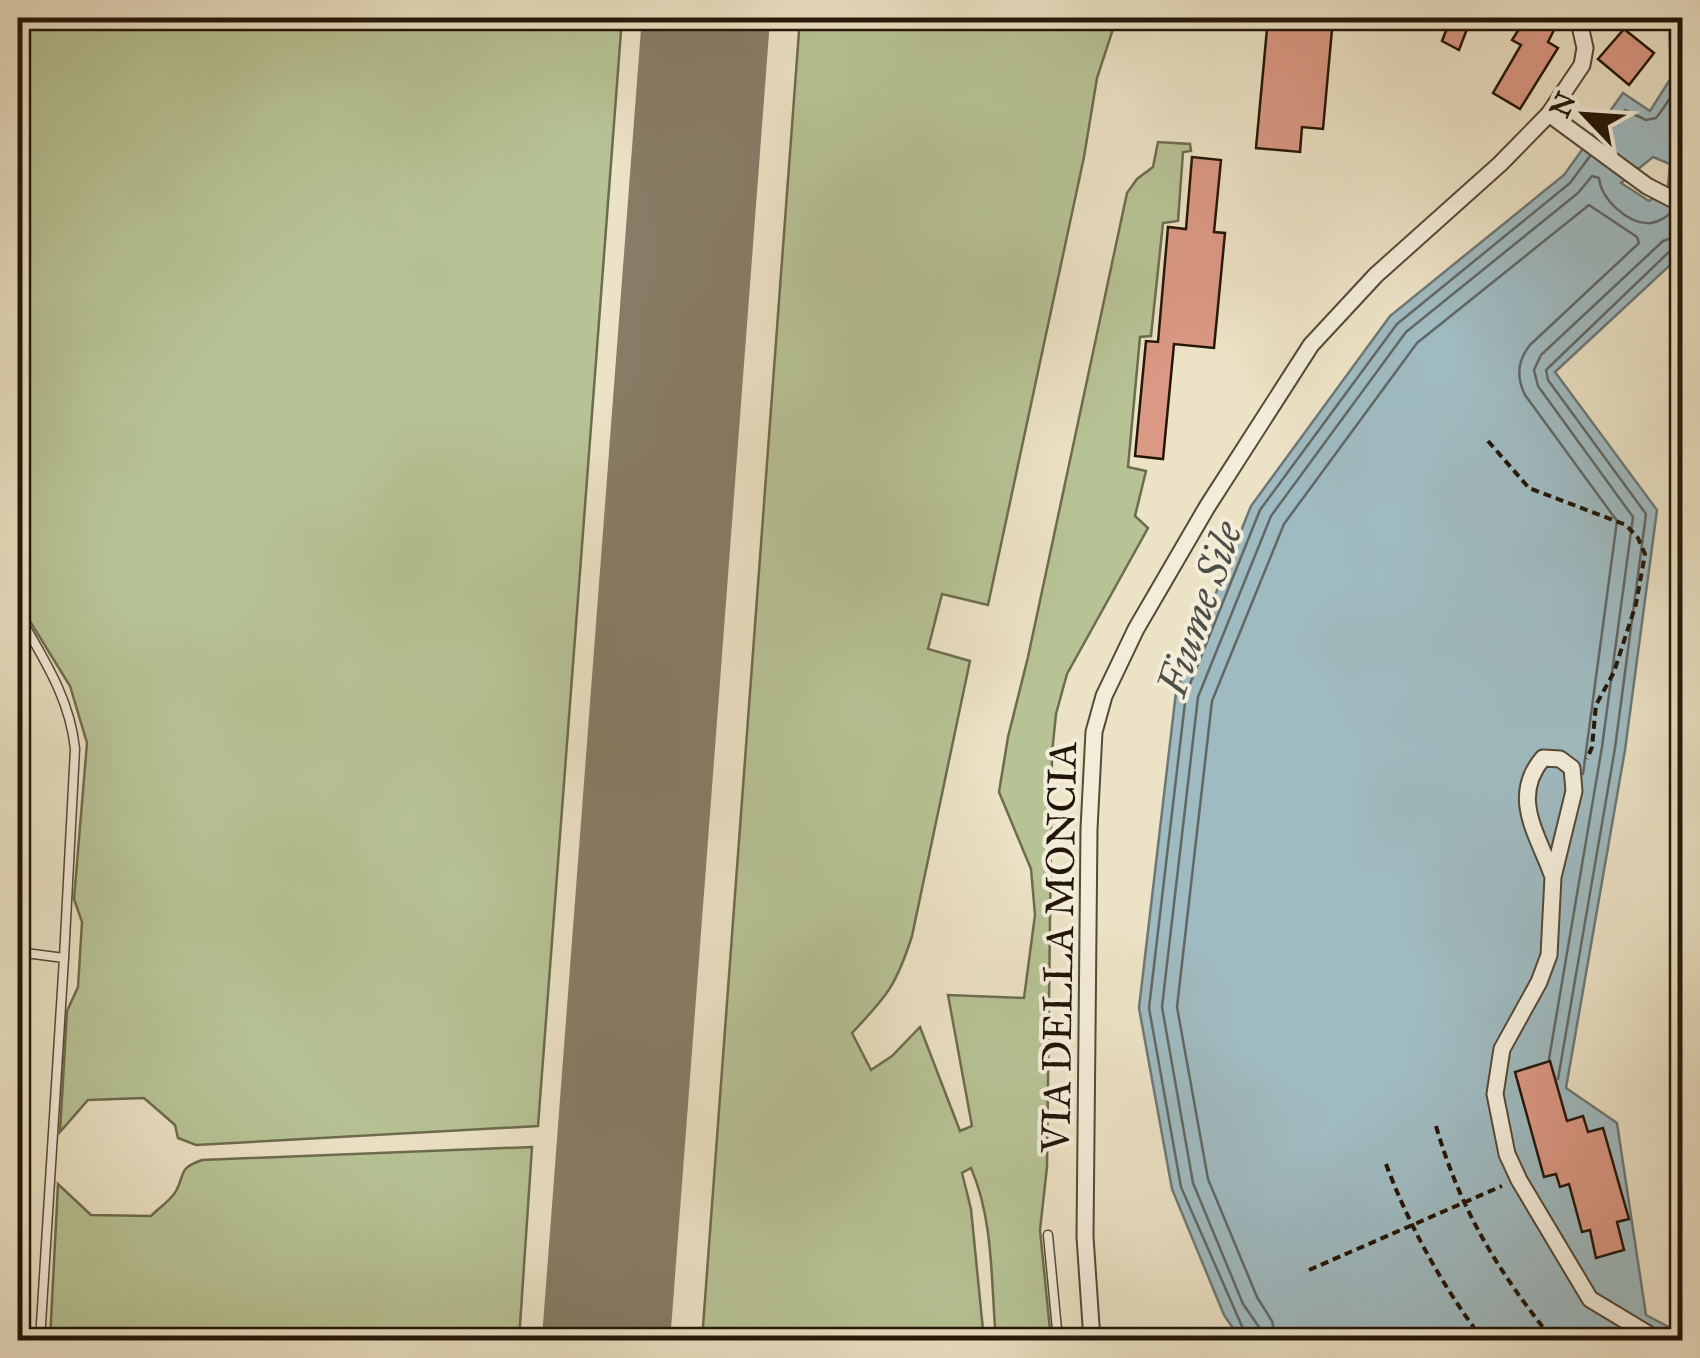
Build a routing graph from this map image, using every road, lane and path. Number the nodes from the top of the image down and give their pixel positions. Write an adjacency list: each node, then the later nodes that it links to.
1 (1581, 30): 2 (street, VIA DELLA MONCIA)
2 (1549, 114): 3 (street); 19 (street, VIA DELLA MONCIA)
3 (1682, 204)
4 (1488, 441): 6 (path)
5 (18, 614): 9 (lane)
6 (1586, 762)
7 (1552, 877): 7 (street); 22 (street)
8 (18, 952): 9 (lane)
9 (64, 958): 17 (lane)
10 (1436, 1126): 13 (path)
11 (1386, 1164): 14 (path)
12 (1503, 1186): 13 (path)
13 (1463, 1202): 14 (path); 21 (path)
14 (1413, 1224): 16 (path); 20 (path)
15 (1048, 1235): 18 (lane)
16 (1309, 1270)
17 (40, 1340)
18 (1058, 1340)
19 (1092, 1340)
20 (1483, 1340)
21 (1553, 1340)
22 (1658, 1340)

